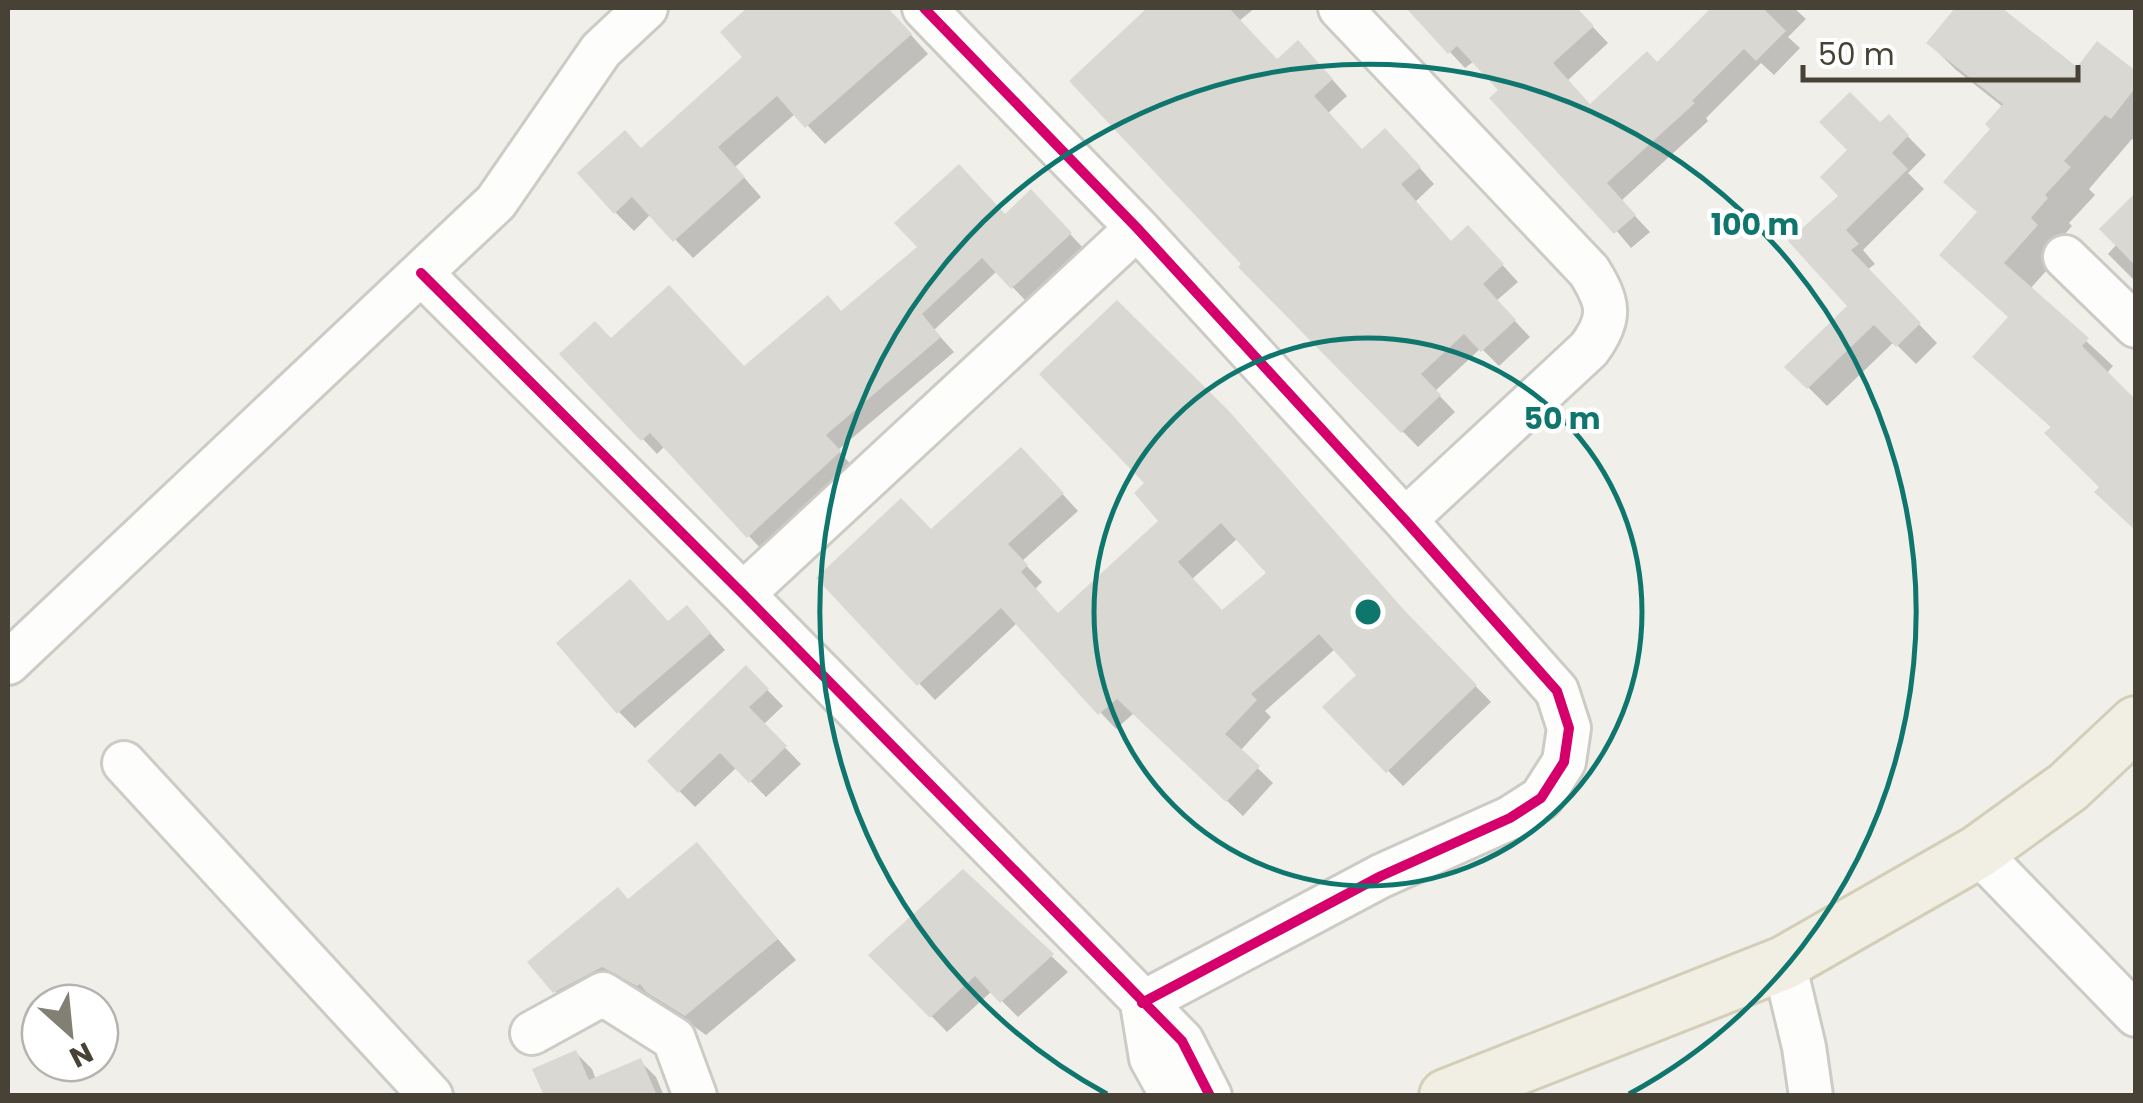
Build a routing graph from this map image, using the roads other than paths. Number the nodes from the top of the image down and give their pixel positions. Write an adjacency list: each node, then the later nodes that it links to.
1 (646, 8): 6 (street)
2 (924, 8): 4 (street)
3 (1340, 8): 8 (street)
4 (1136, 228): 8 (street); 9 (street)
5 (2065, 257): 7 (street)
6 (420, 273): 9 (street); 10 (street)
7 (2136, 326)
8 (1405, 520): 15 (street)
9 (743, 594): 15 (street)
10 (8, 663)
11 (2136, 723): 13 (main road)
12 (124, 764): 18 (street)
13 (1978, 852): 14 (main road); 16 (street)
14 (1784, 963): 22 (main road); 23 (street)
15 (1142, 1003): 20 (street); 21 (street)
16 (2136, 1015)
17 (532, 1033): 19 (street)
18 (431, 1096)
19 (695, 1096)
20 (1172, 1096)
21 (1210, 1096)
22 (1446, 1096)
23 (1811, 1096)

